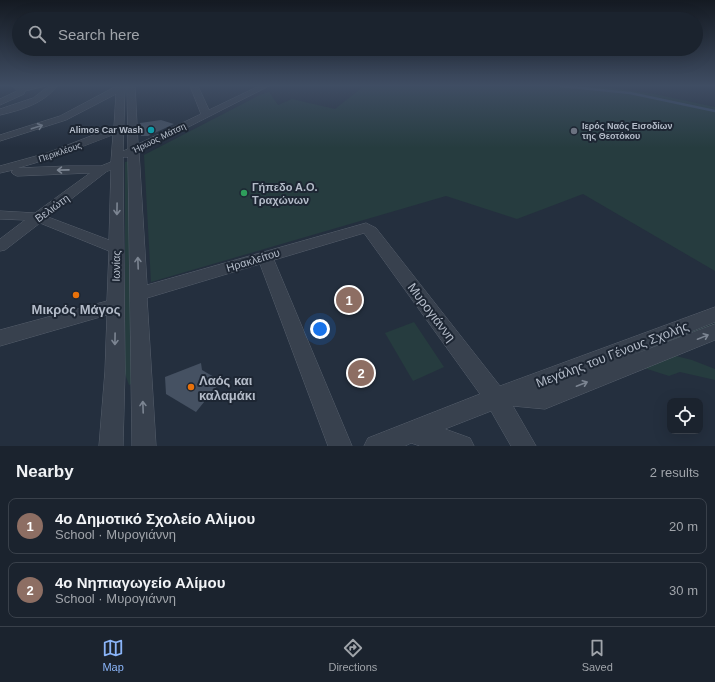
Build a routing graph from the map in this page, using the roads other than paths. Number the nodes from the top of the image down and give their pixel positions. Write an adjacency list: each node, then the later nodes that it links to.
1 (15, 107): 7 (street)
2 (84, 107): 10 (street, one-way to 2)
3 (120, 107): 9 (street, Ιωνίας)
4 (129, 107): 11 (street, Ιωνίας)
5 (203, 107): 8 (street)
6 (222, 107): 8 (street, Ήρωος Μάτση)
7 (0, 112)
8 (206, 115): 11 (street, Ήρωος Μάτση)
9 (119, 129): 11 (street, Ιωνίας); 13 (street, Περικλέους)
10 (0, 138)
11 (122, 162): 12 (street, Ήρωος Μάτση); 14 (street); 19 (street, Ιωνίας, one-way to 19); 21 (street, Ιωνίας, one-way to 11)
12 (102, 170): 13 (street, one-way to 13); 14 (street, Βελιώτη)
13 (0, 172)
14 (90, 180): 16 (street, Βελιώτη)
15 (0, 215): 16 (street)
16 (40, 217): 18 (street, Βελιώτη); 19 (street)
17 (366, 228): 20 (street, Ηρακλείτου); 28 (street, Μυρογιάννη)
18 (0, 246)
19 (116, 248): 22 (street, Ιωνίας)
20 (265, 256): 21 (street, Ηρακλείτου); 32 (street)
21 (139, 294): 30 (street, Ιωνίας, one-way to 21)
22 (116, 305): 25 (street); 31 (street, Ιωνίας, one-way to 31)
23 (715, 314): 26 (street, Μεγάλης του Γένους Σχολής)
24 (715, 332): 27 (street, Μεγάλης του Γένους Σχολής, one-way to 24)
25 (0, 338)
26 (596, 359): 27 (street); 28 (street, Μεγάλης του Γένους Σχολής)
27 (616, 371): 28 (street, Μεγάλης του Γένους Σχολής, one-way to 27)
28 (502, 396): 29 (street, Μεγάλης του Γένους Σχολής); 35 (street, Μυρογιάννη)
29 (412, 432): 33 (street, Μεγάλης του Γένους Σχολής); 34 (street)
30 (146, 441)
31 (111, 446)
32 (340, 446)
33 (376, 446)
34 (462, 446)
35 (524, 446)

